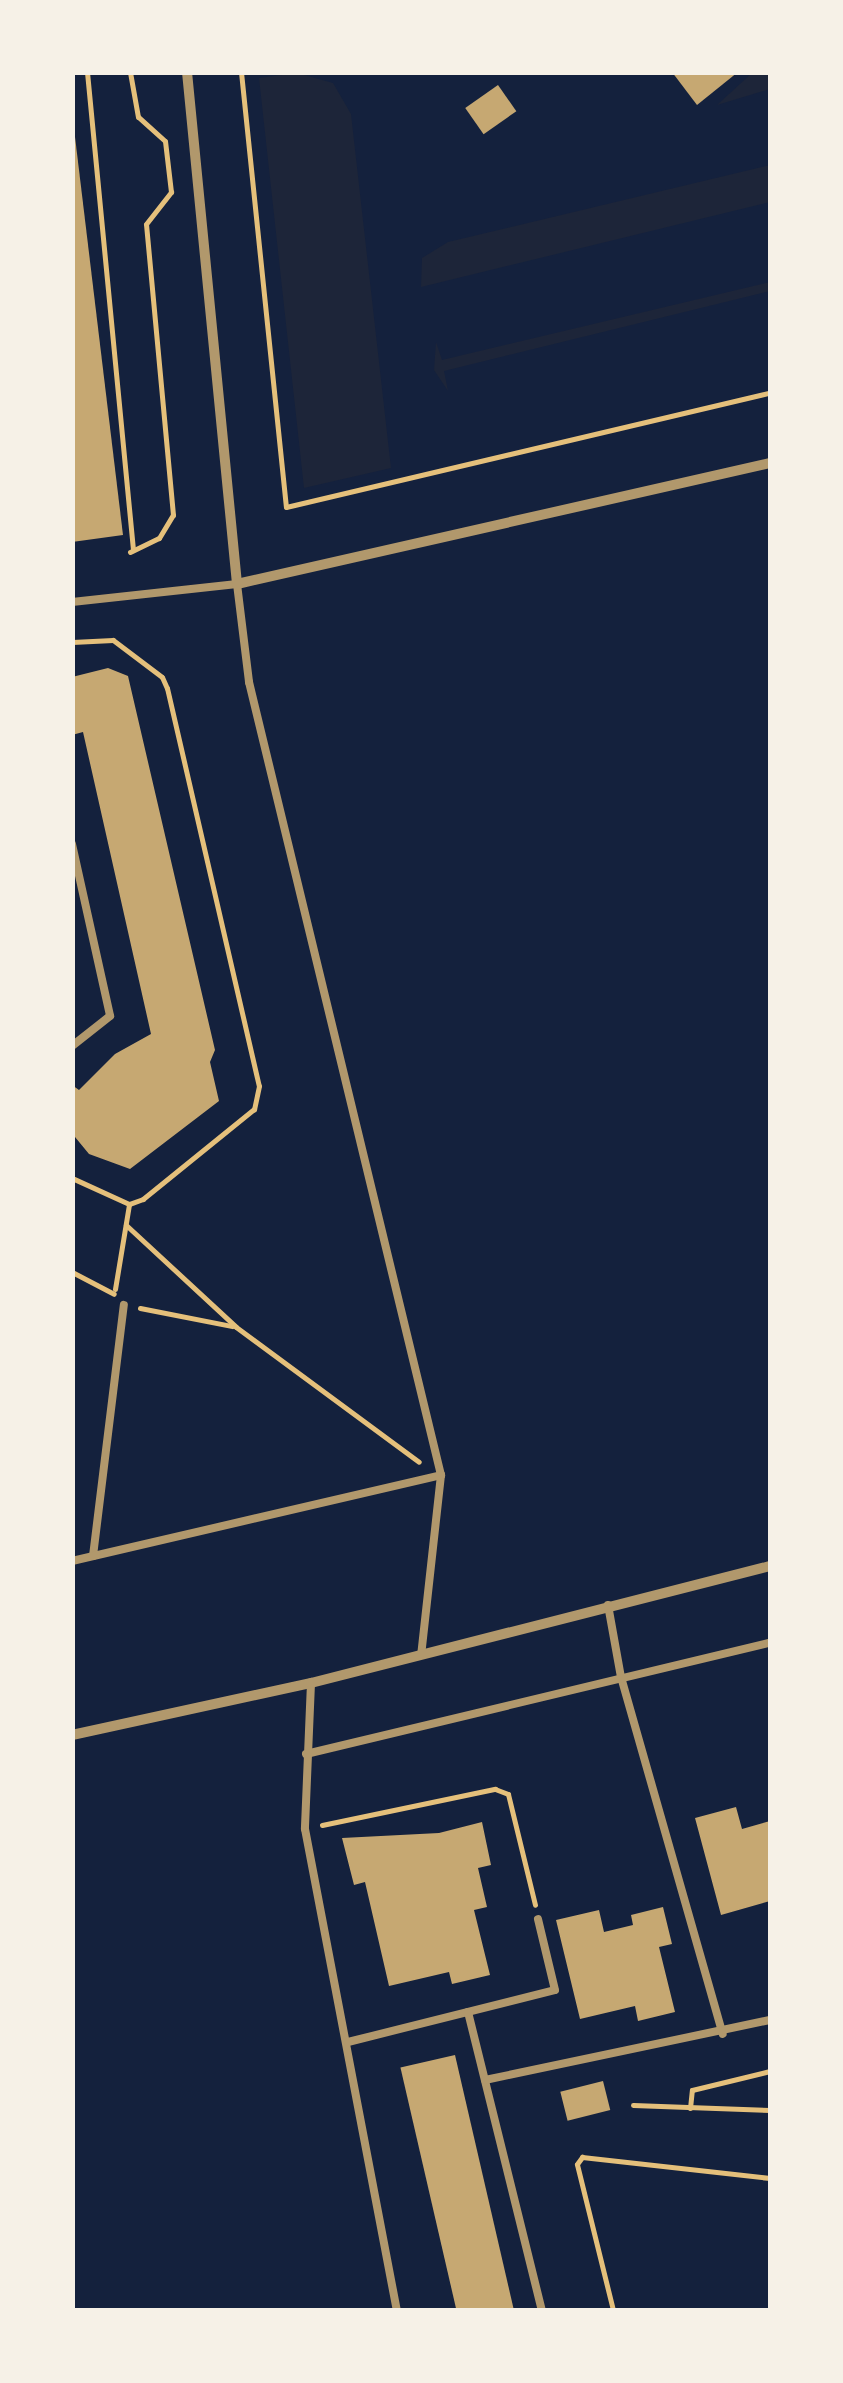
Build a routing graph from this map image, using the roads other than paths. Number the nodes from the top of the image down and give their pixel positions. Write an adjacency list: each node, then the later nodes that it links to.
1 (187, 72): 3 (street)
2 (770, 463): 3 (street)
3 (237, 584): 4 (lane); 8 (lane)
4 (72, 602)
5 (72, 844): 6 (lane)
6 (72, 1046)
7 (124, 1304): 9 (lane)
8 (439, 1475): 9 (lane); 14 (lane)
9 (93, 1556): 10 (lane)
10 (72, 1562)
11 (770, 1566): 12 (street)
12 (608, 1605): 14 (street); 15 (lane)
13 (770, 1642): 15 (lane)
14 (422, 1655): 16 (street)
15 (620, 1677): 18 (lane); 22 (lane)
16 (311, 1683): 17 (street); 18 (lane)
17 (72, 1735)
18 (306, 1754): 23 (lane)
19 (538, 1919): 20 (lane)
20 (468, 2012): 23 (lane); 24 (lane)
21 (770, 2020): 22 (lane)
22 (723, 2034): 24 (lane)
23 (348, 2042): 25 (lane)
24 (485, 2080): 26 (lane)
25 (397, 2310)
26 (542, 2310)

